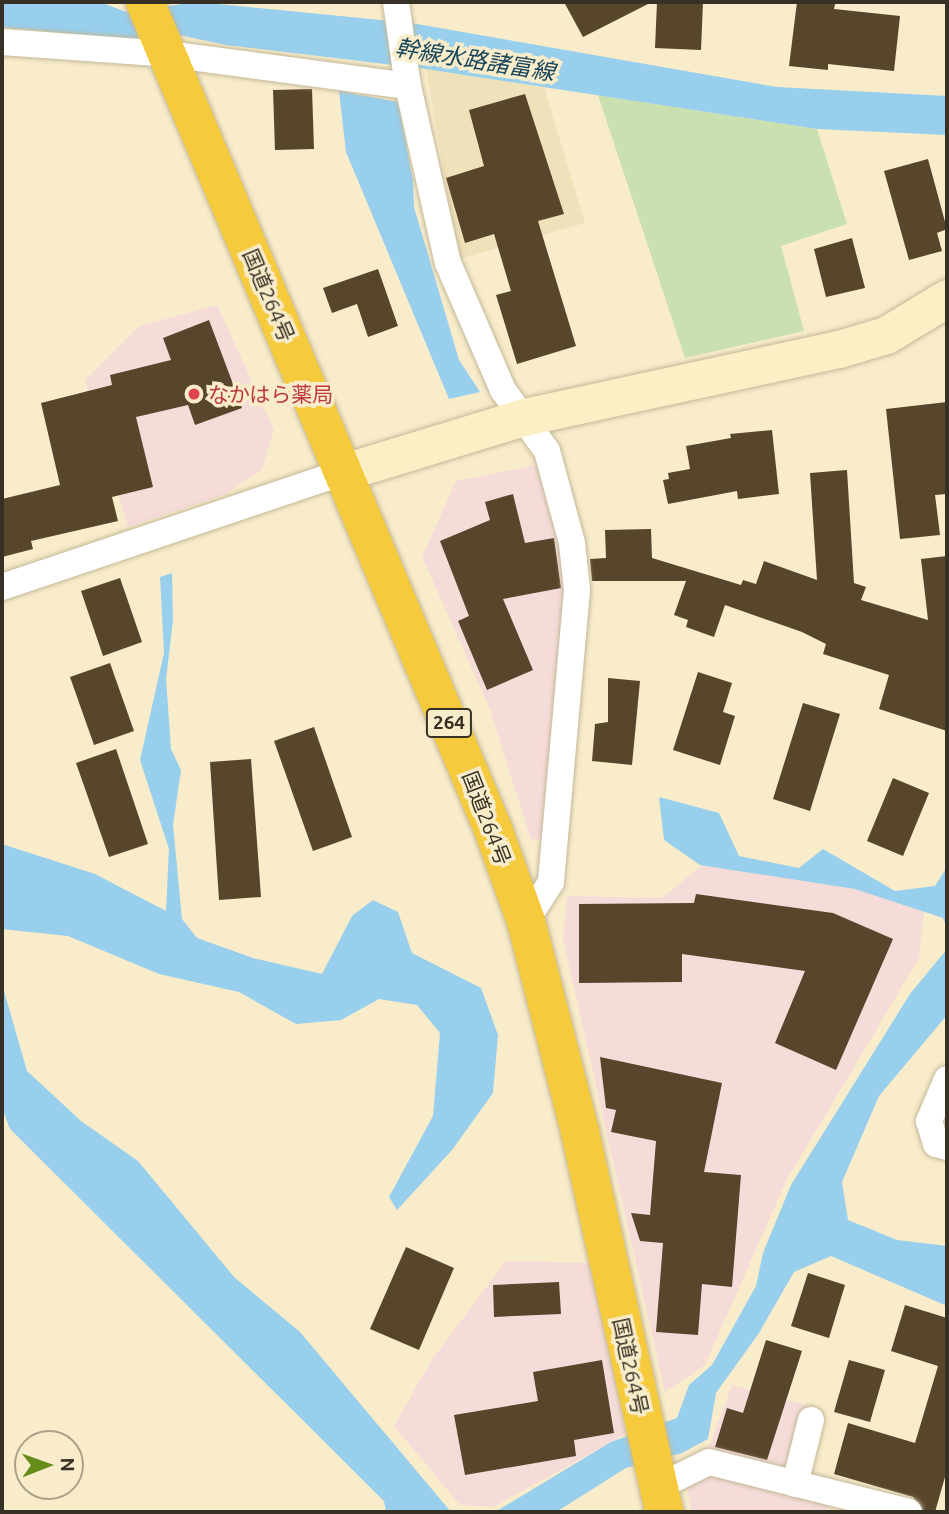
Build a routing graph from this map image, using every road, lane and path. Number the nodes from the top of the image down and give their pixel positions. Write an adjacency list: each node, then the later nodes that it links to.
1 (145, 2): 4 (highway, 国道264号 / 264)
2 (396, 6): 5 (street)
3 (2, 42): 4 (street)
4 (168, 54): 5 (street); 8 (highway, 国道264号 / 264)
5 (408, 86): 7 (street)
6 (947, 298): 7 (street)
7 (524, 417): 8 (street); 10 (street)
8 (344, 472): 9 (street); 10 (highway, 国道264号 / 264)
9 (2, 587)
10 (526, 921): 15 (highway, 国道264号 / 264)
11 (947, 1079): 12 (street)
12 (947, 1147)
13 (811, 1420): 14 (street)
14 (795, 1484): 15 (street); 16 (street)
15 (659, 1489)
16 (909, 1512)

